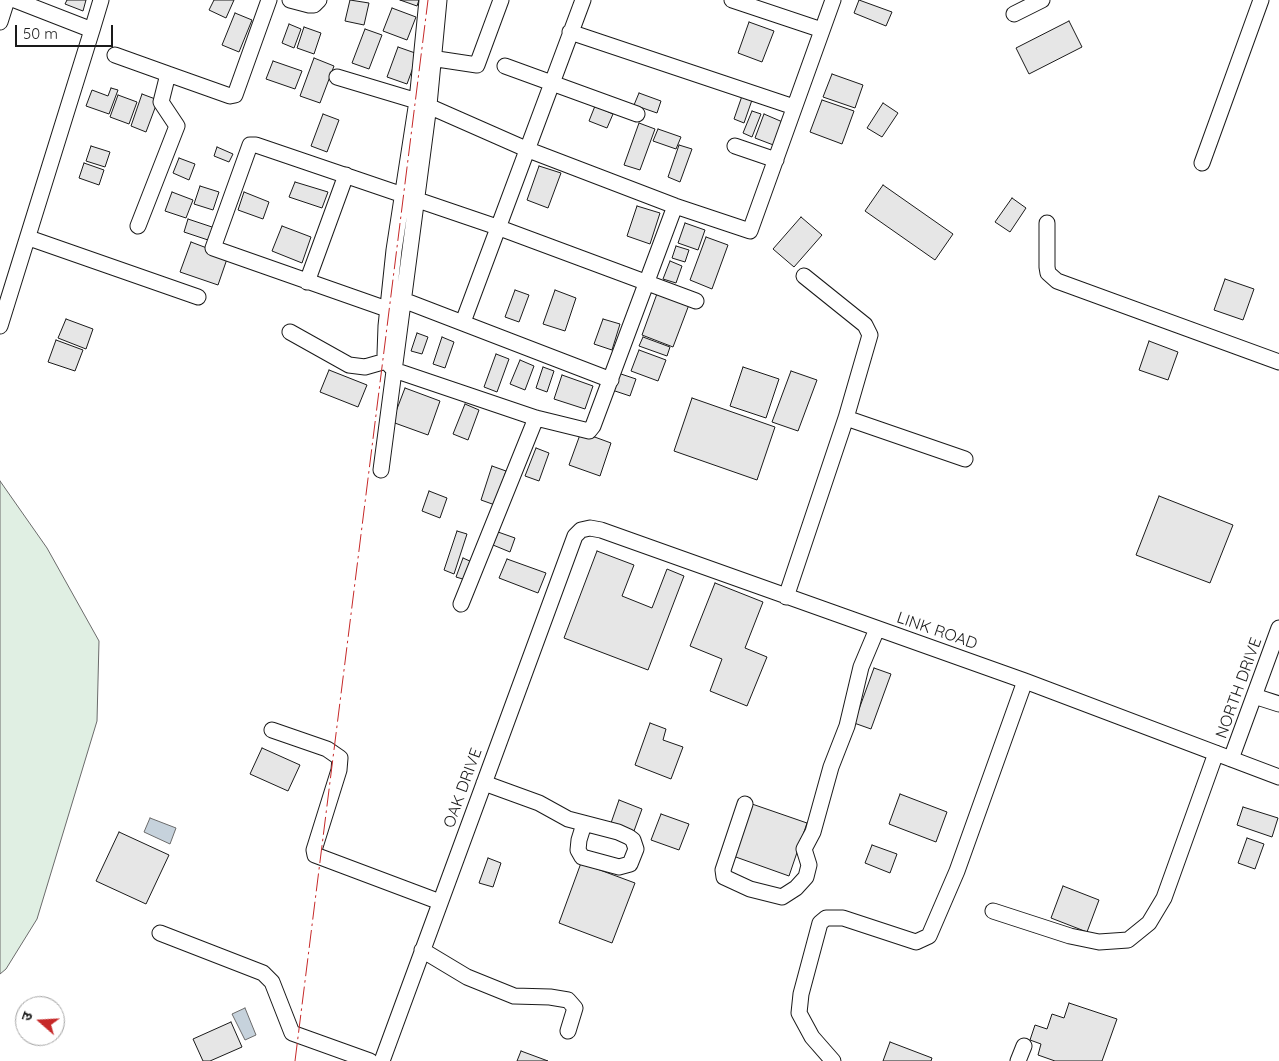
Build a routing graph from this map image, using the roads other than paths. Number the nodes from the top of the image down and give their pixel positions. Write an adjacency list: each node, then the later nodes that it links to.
1 (7, 0): 16 (street)
2 (15, 0): 17 (street)
3 (101, 0): 17 (street)
4 (269, 0): 23 (street)
5 (290, 0): 6 (street)
6 (319, 0)
7 (427, 0): 21 (street)
8 (439, 0): 21 (street)
9 (501, 0): 21 (street)
10 (582, 0): 19 (street)
11 (732, 0): 18 (street)
12 (832, 0): 18 (street)
13 (1042, 0): 15 (street)
14 (1261, 0): 32 (street)
15 (1014, 14)
16 (0, 22)
17 (92, 30): 39 (street)
18 (822, 30): 27 (street)
19 (570, 32): 25 (street); 27 (street)
20 (114, 55): 23 (street)
21 (427, 57): 26 (street)
22 (505, 66): 25 (street)
23 (168, 74): 37 (street)
24 (337, 77): 26 (street)
25 (553, 82): 28 (street); 30 (street)
26 (423, 103): 30 (street); 34 (street)
27 (794, 107): 31 (street)
28 (638, 114)
29 (735, 146): 31 (street)
30 (526, 149): 35 (street); 38 (street)
31 (776, 160): 35 (street)
32 (1202, 163)
33 (346, 175): 34 (street); 41 (street); 41 (street)
34 (409, 197): 38 (street); 45 (street)
35 (676, 206): 42 (street)
36 (1048, 223): 49 (street)
37 (138, 226)
38 (497, 227): 42 (street); 46 (street)
39 (29, 238): 43 (street); 47 (street)
40 (804, 276): 53 (street)
41 (308, 282): 45 (street)
42 (648, 282): 44 (street); 51 (street)
43 (198, 297)
44 (696, 301)
45 (397, 308): 46 (street); 50 (street)
46 (463, 322): 51 (street)
47 (0, 326)
48 (290, 332): 50 (street)
49 (1279, 362)
50 (390, 366): 52 (street); 55 (street)
51 (610, 380): 52 (street)
52 (536, 418): 58 (street)
53 (846, 418): 54 (street); 57 (street)
54 (965, 459)
55 (381, 470)
56 (581, 530): 57 (street, LINK ROAD); 68 (street, OAK DRIVE)
57 (786, 597): 59 (street, LINK ROAD)
58 (461, 604)
59 (877, 628): 61 (street, LINK ROAD); 69 (street)
60 (1279, 628): 62 (street, NORTH DRIVE)
61 (1025, 681): 65 (street, LINK ROAD); 79 (street)
62 (1254, 696): 63 (street); 66 (street, NORTH DRIVE)
63 (1279, 704)
64 (272, 730): 71 (street)
65 (1216, 753): 66 (street, LINK ROAD); 72 (street)
66 (1231, 759): 67 (street, LINK ROAD)
67 (1279, 777)
68 (484, 783): 70 (street); 71 (street, OAK DRIVE)
69 (745, 804)
70 (584, 824)
71 (440, 902): 74 (street, OAK DRIVE)
72 (993, 911)
73 (160, 933): 77 (street)
74 (422, 950): 75 (street); 78 (street, OAK DRIVE)
75 (568, 1031)
76 (1024, 1046): 80 (street)
77 (370, 1061)
78 (382, 1061)
79 (833, 1061)
80 (1018, 1061)

